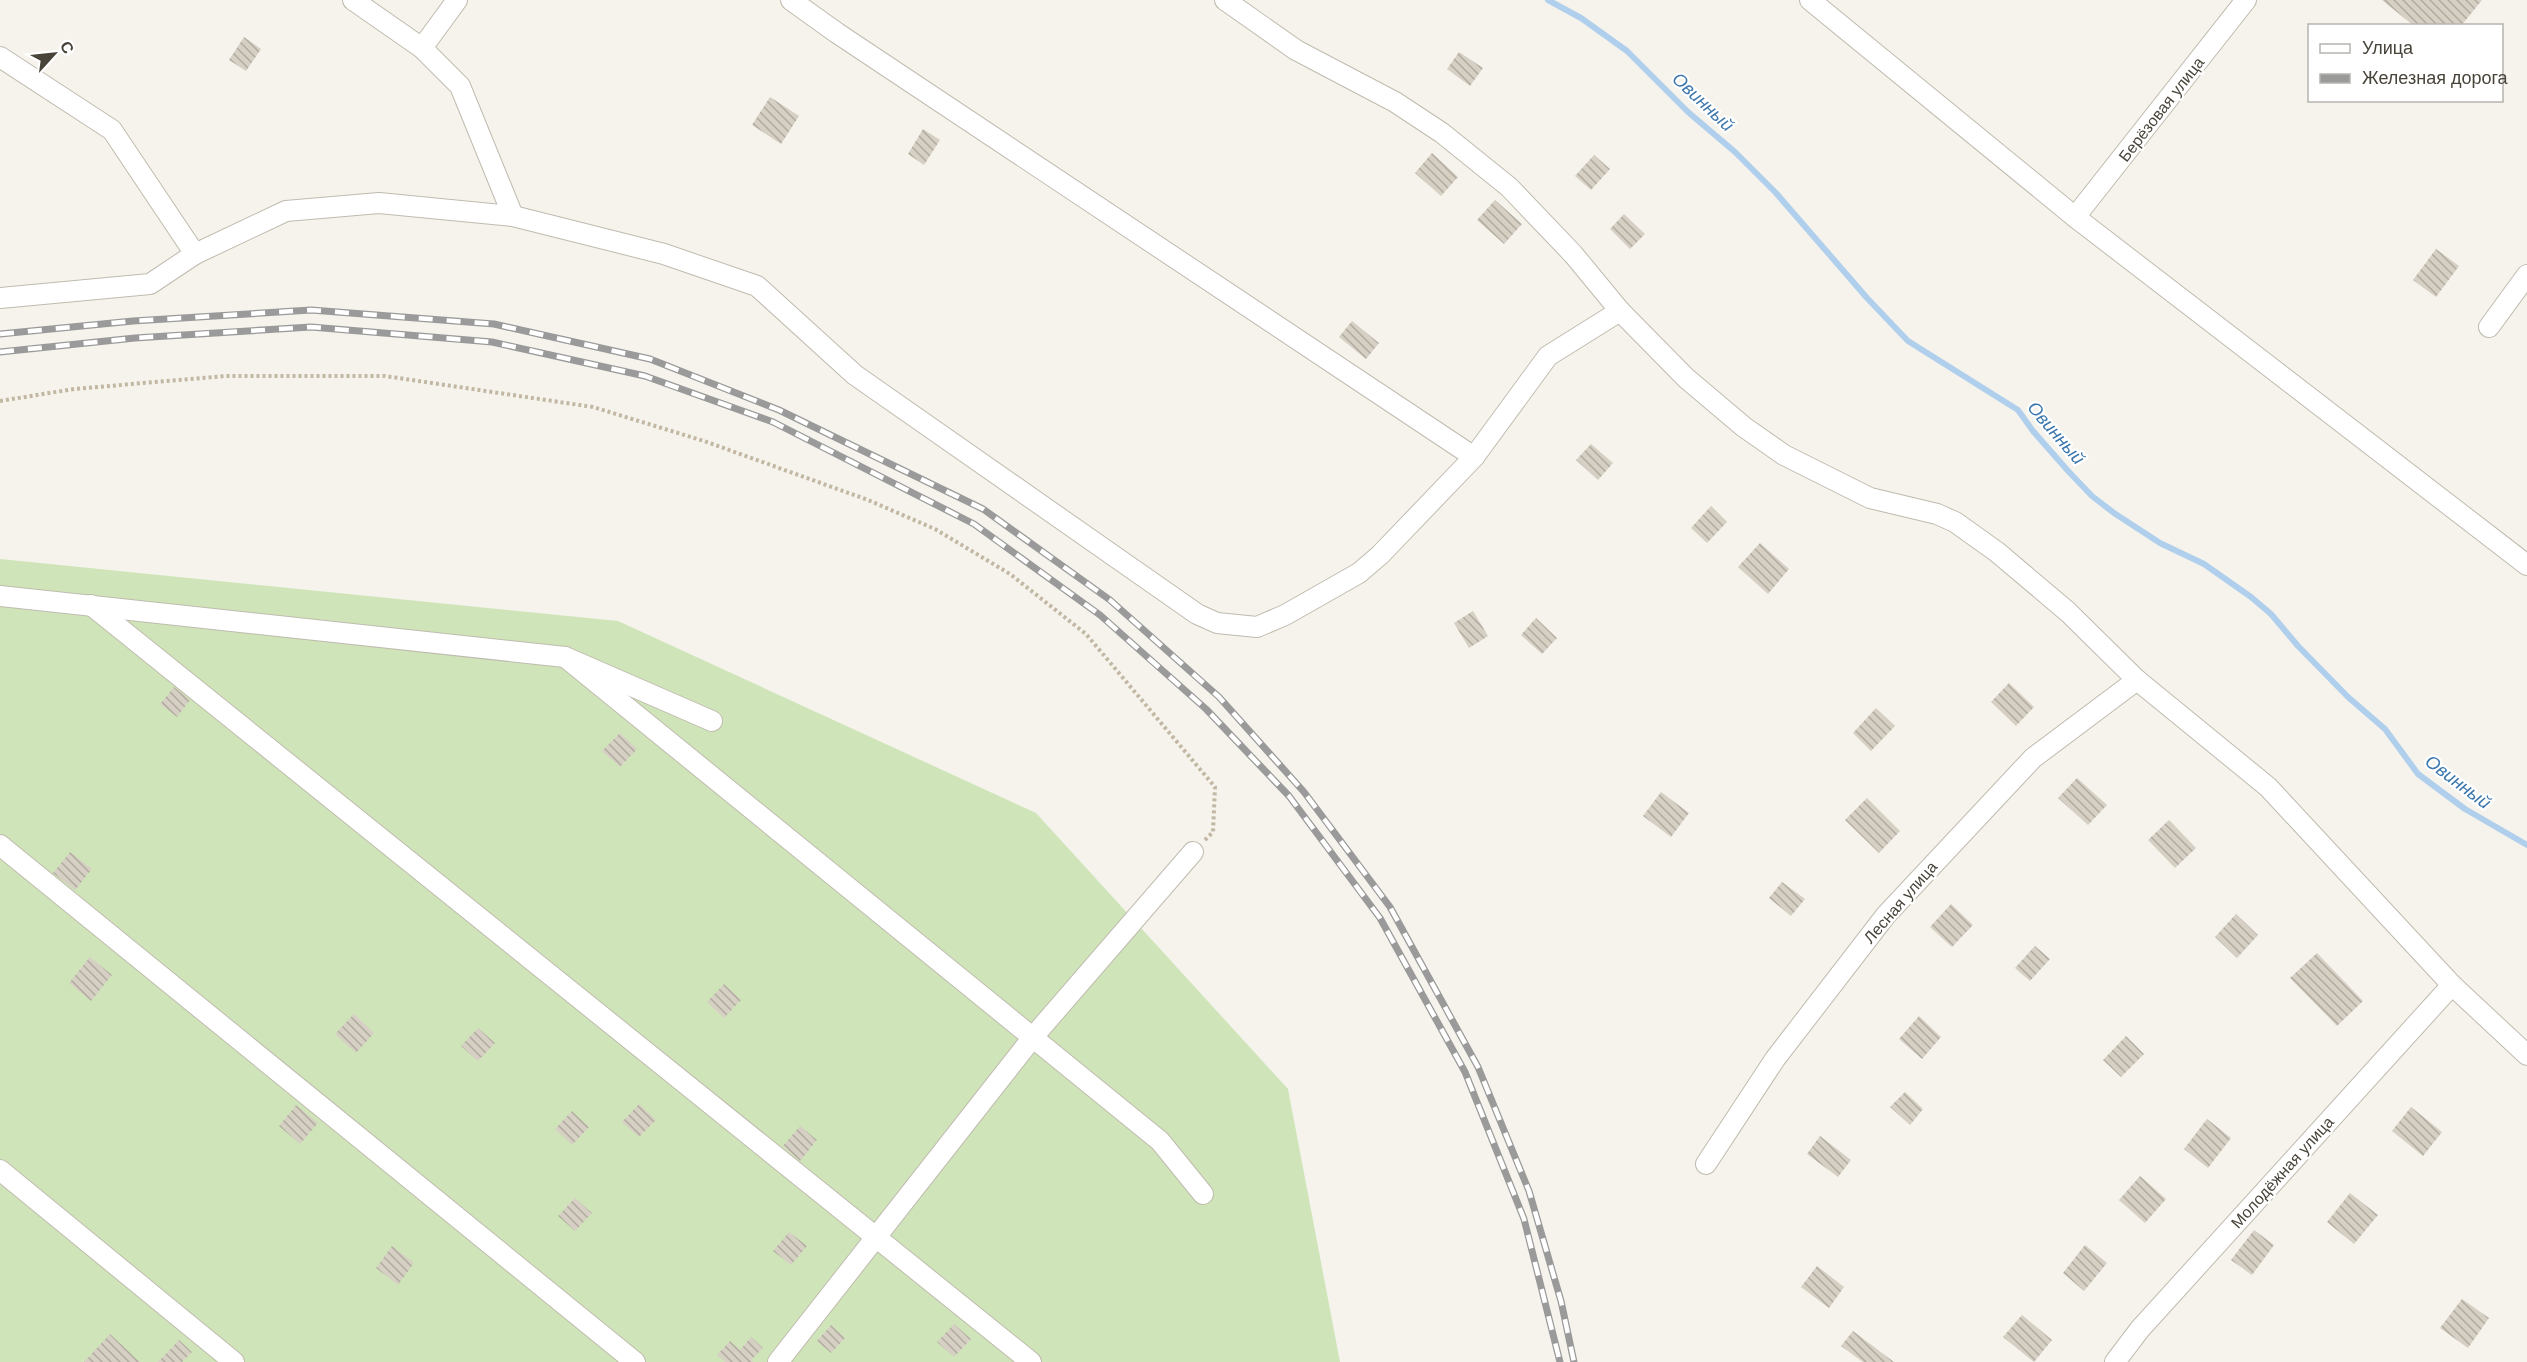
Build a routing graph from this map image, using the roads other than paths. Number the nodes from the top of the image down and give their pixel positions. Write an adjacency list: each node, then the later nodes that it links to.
1 (353, 0): 7 (street)
2 (457, 0): 7 (street)
3 (791, 0): 16 (street)
4 (1225, 0): 14 (street)
5 (1810, 0): 10 (street)
6 (2246, 0): 10 (street, Берёзовая улица)
7 (422, 48): 9 (street)
8 (0, 57): 11 (street)
9 (513, 216): 11 (street); 16 (street)
10 (2075, 217): 17 (street)
11 (195, 254): 13 (street)
12 (2527, 275): 15 (street)
13 (0, 298)
14 (1620, 311): 16 (street); 21 (street)
15 (2488, 327)
16 (1474, 457)
17 (2527, 565)
18 (0, 596): 19 (street)
19 (91, 605): 20 (street); 31 (street)
20 (565, 657): 22 (street); 26 (street)
21 (2138, 680): 25 (street); 28 (street, Лесная улица)
22 (712, 721)
23 (0, 844): 33 (street)
24 (1193, 852): 26 (street)
25 (2452, 985): 27 (street); 36 (street, Молодёжная улица)
26 (1033, 1036): 30 (street); 31 (street)
27 (2527, 1055)
28 (1706, 1164)
29 (0, 1170): 32 (street)
30 (1203, 1194)
31 (876, 1238): 34 (street); 35 (street)
32 (234, 1362)
33 (635, 1362)
34 (778, 1362)
35 (1031, 1362)
36 (2115, 1362)

